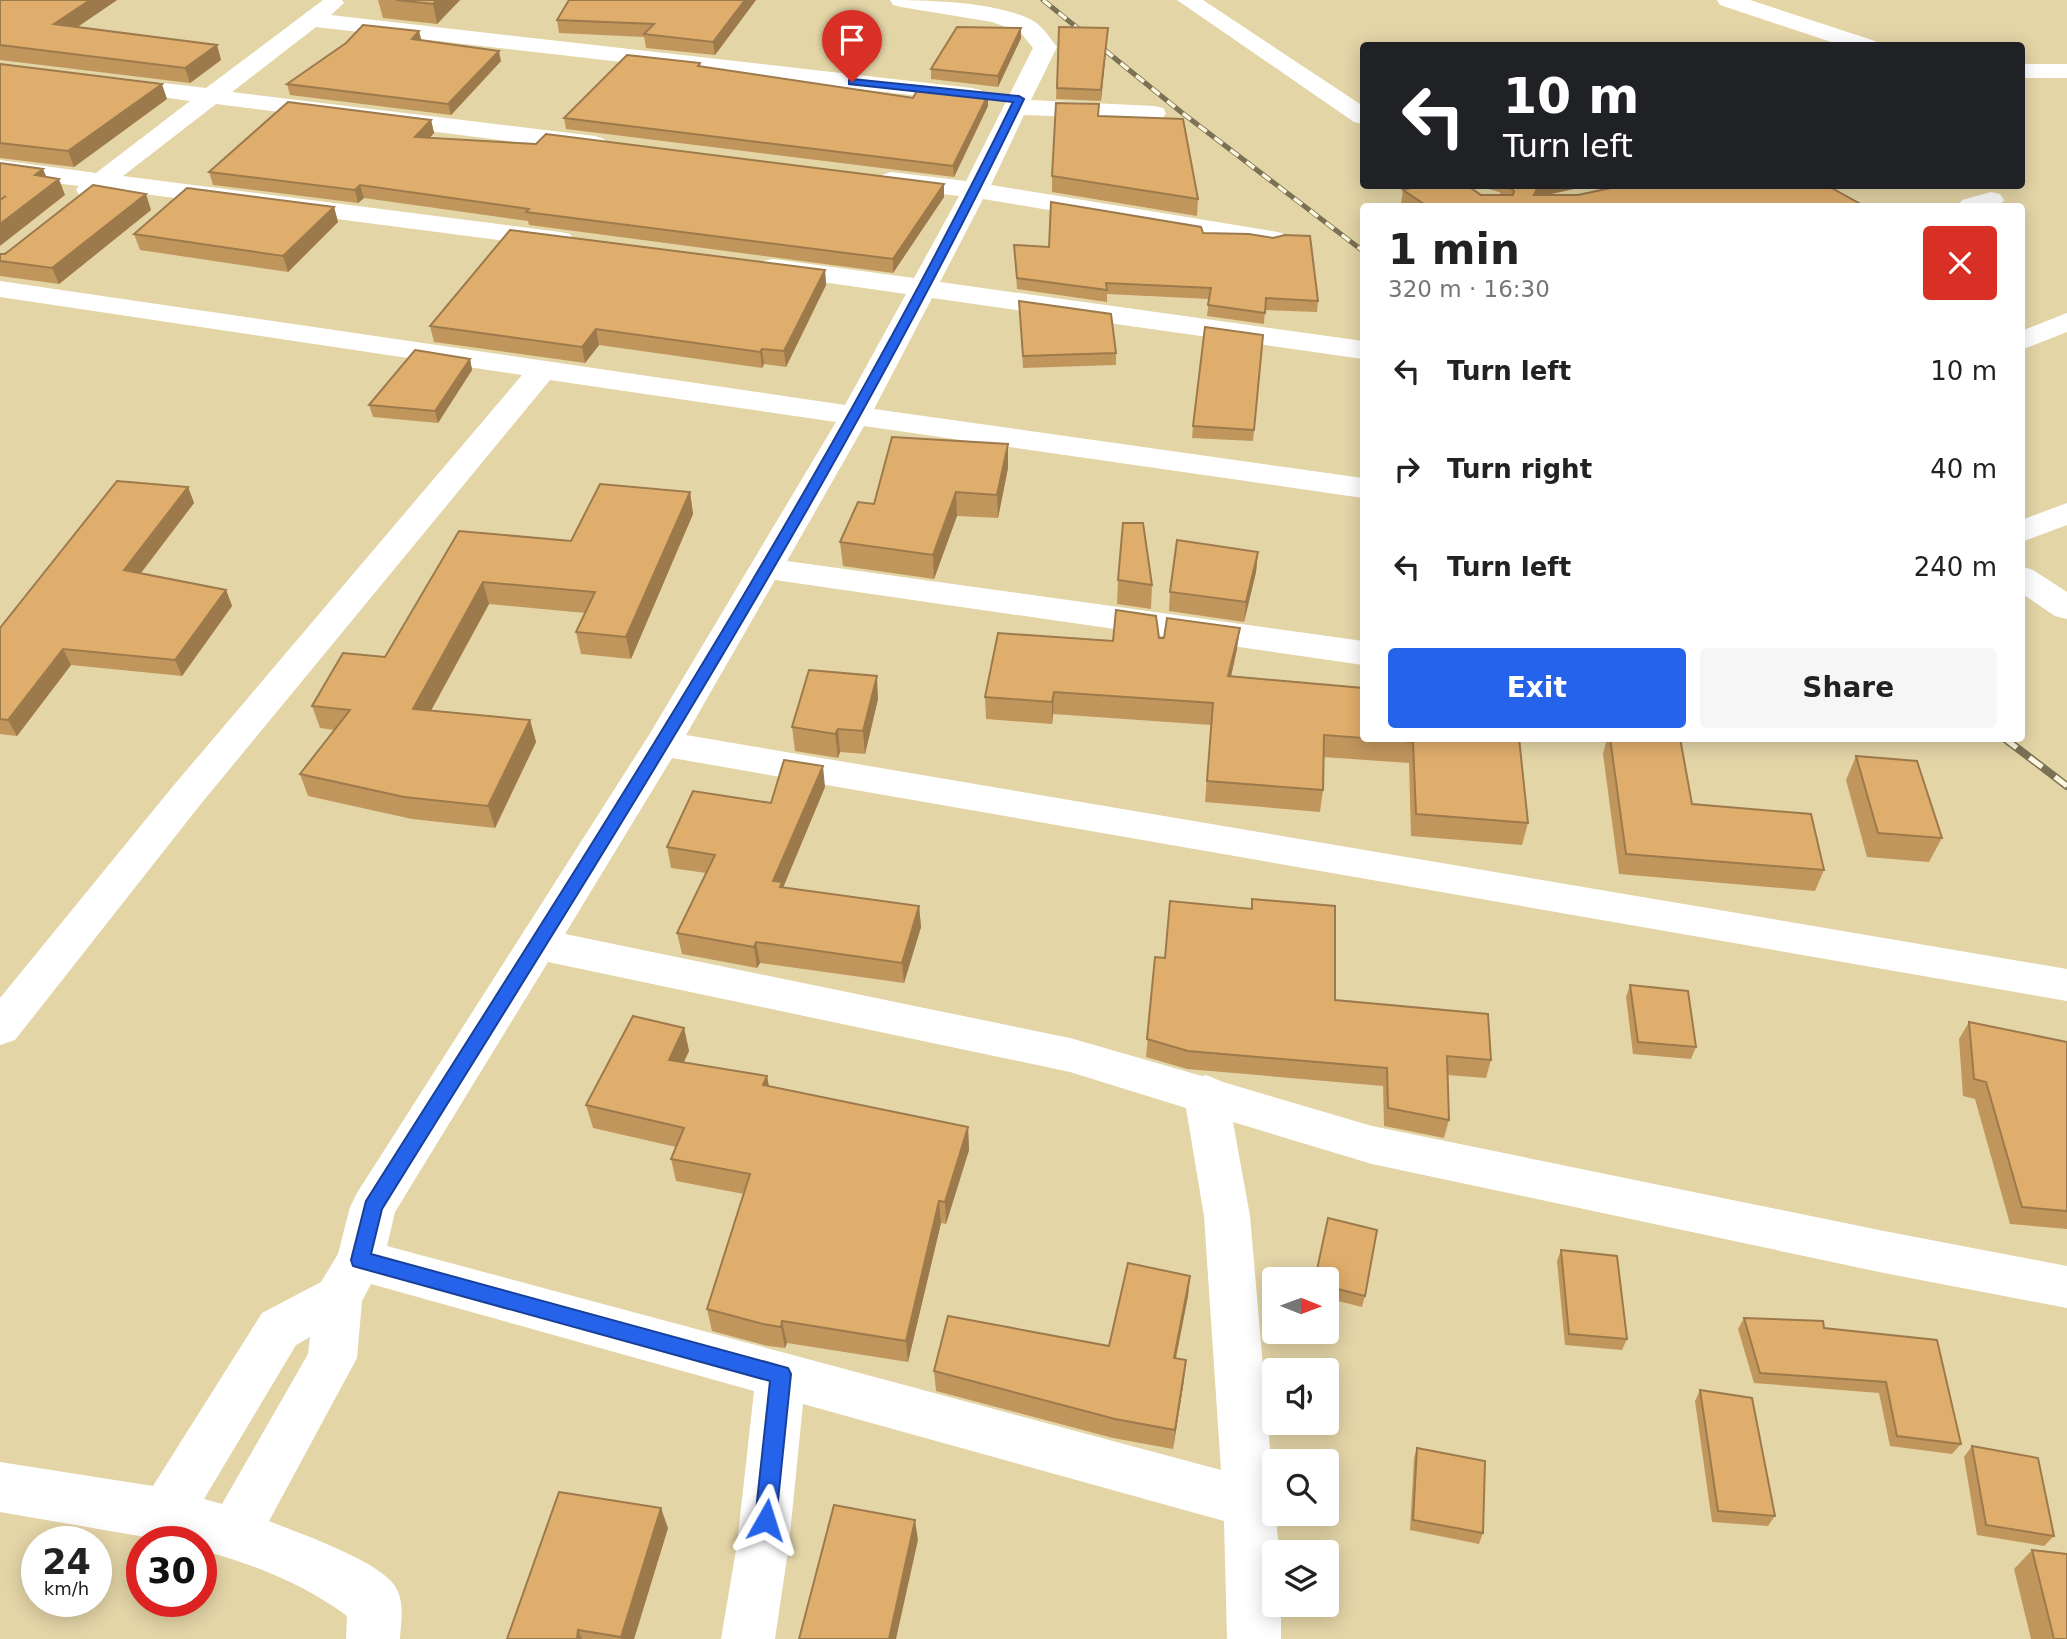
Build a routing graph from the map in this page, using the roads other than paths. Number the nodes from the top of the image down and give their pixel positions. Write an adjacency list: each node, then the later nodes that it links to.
1 (337, 0): 5 (street)
2 (901, 0): 11 (street)
3 (1188, 0): 13 (street)
4 (1727, 0): 6 (street)
5 (313, 20): 10 (street); 11 (street)
6 (1855, 42)
7 (2025, 71): 8 (street)
8 (2067, 71)
9 (92, 81): 10 (street)
10 (211, 96): 14 (street); 17 (street)
11 (1017, 103): 12 (street); 18 (street)
12 (1154, 114)
13 (1360, 115)
14 (614, 146)
15 (0, 168): 17 (street)
16 (864, 177): 18 (street)
17 (99, 182): 19 (street); 21 (street)
18 (975, 190): 20 (street); 23 (street)
19 (70, 206)
20 (1272, 239)
21 (586, 243)
22 (748, 264): 23 (street)
23 (923, 287): 27 (street); 29 (street)
24 (0, 289): 28 (street)
25 (2067, 321): 26 (street)
26 (2025, 339)
27 (1360, 350)
28 (542, 370): 29 (street); 40 (street)
29 (855, 416): 30 (street); 33 (street)
30 (1360, 488)
31 (2067, 513): 32 (street)
32 (2025, 530)
33 (764, 568): 36 (street); 37 (street)
34 (2025, 580): 35 (street)
35 (2067, 608)
36 (1360, 653)
37 (662, 744): 38 (street); 39 (street)
38 (537, 944): 41 (street); 42 (street)
39 (2067, 985)
40 (0, 1028)
41 (1206, 1093): 43 (street); 46 (street)
42 (349, 1278): 44 (street); 47 (street); 48 (street)
43 (2067, 1287)
44 (781, 1374): 46 (street); 50 (street)
45 (0, 1487): 47 (street)
46 (1249, 1503): 51 (street)
47 (166, 1514): 48 (street)
48 (234, 1533): 49 (street)
49 (373, 1639)
50 (748, 1639)
51 (1254, 1639)

